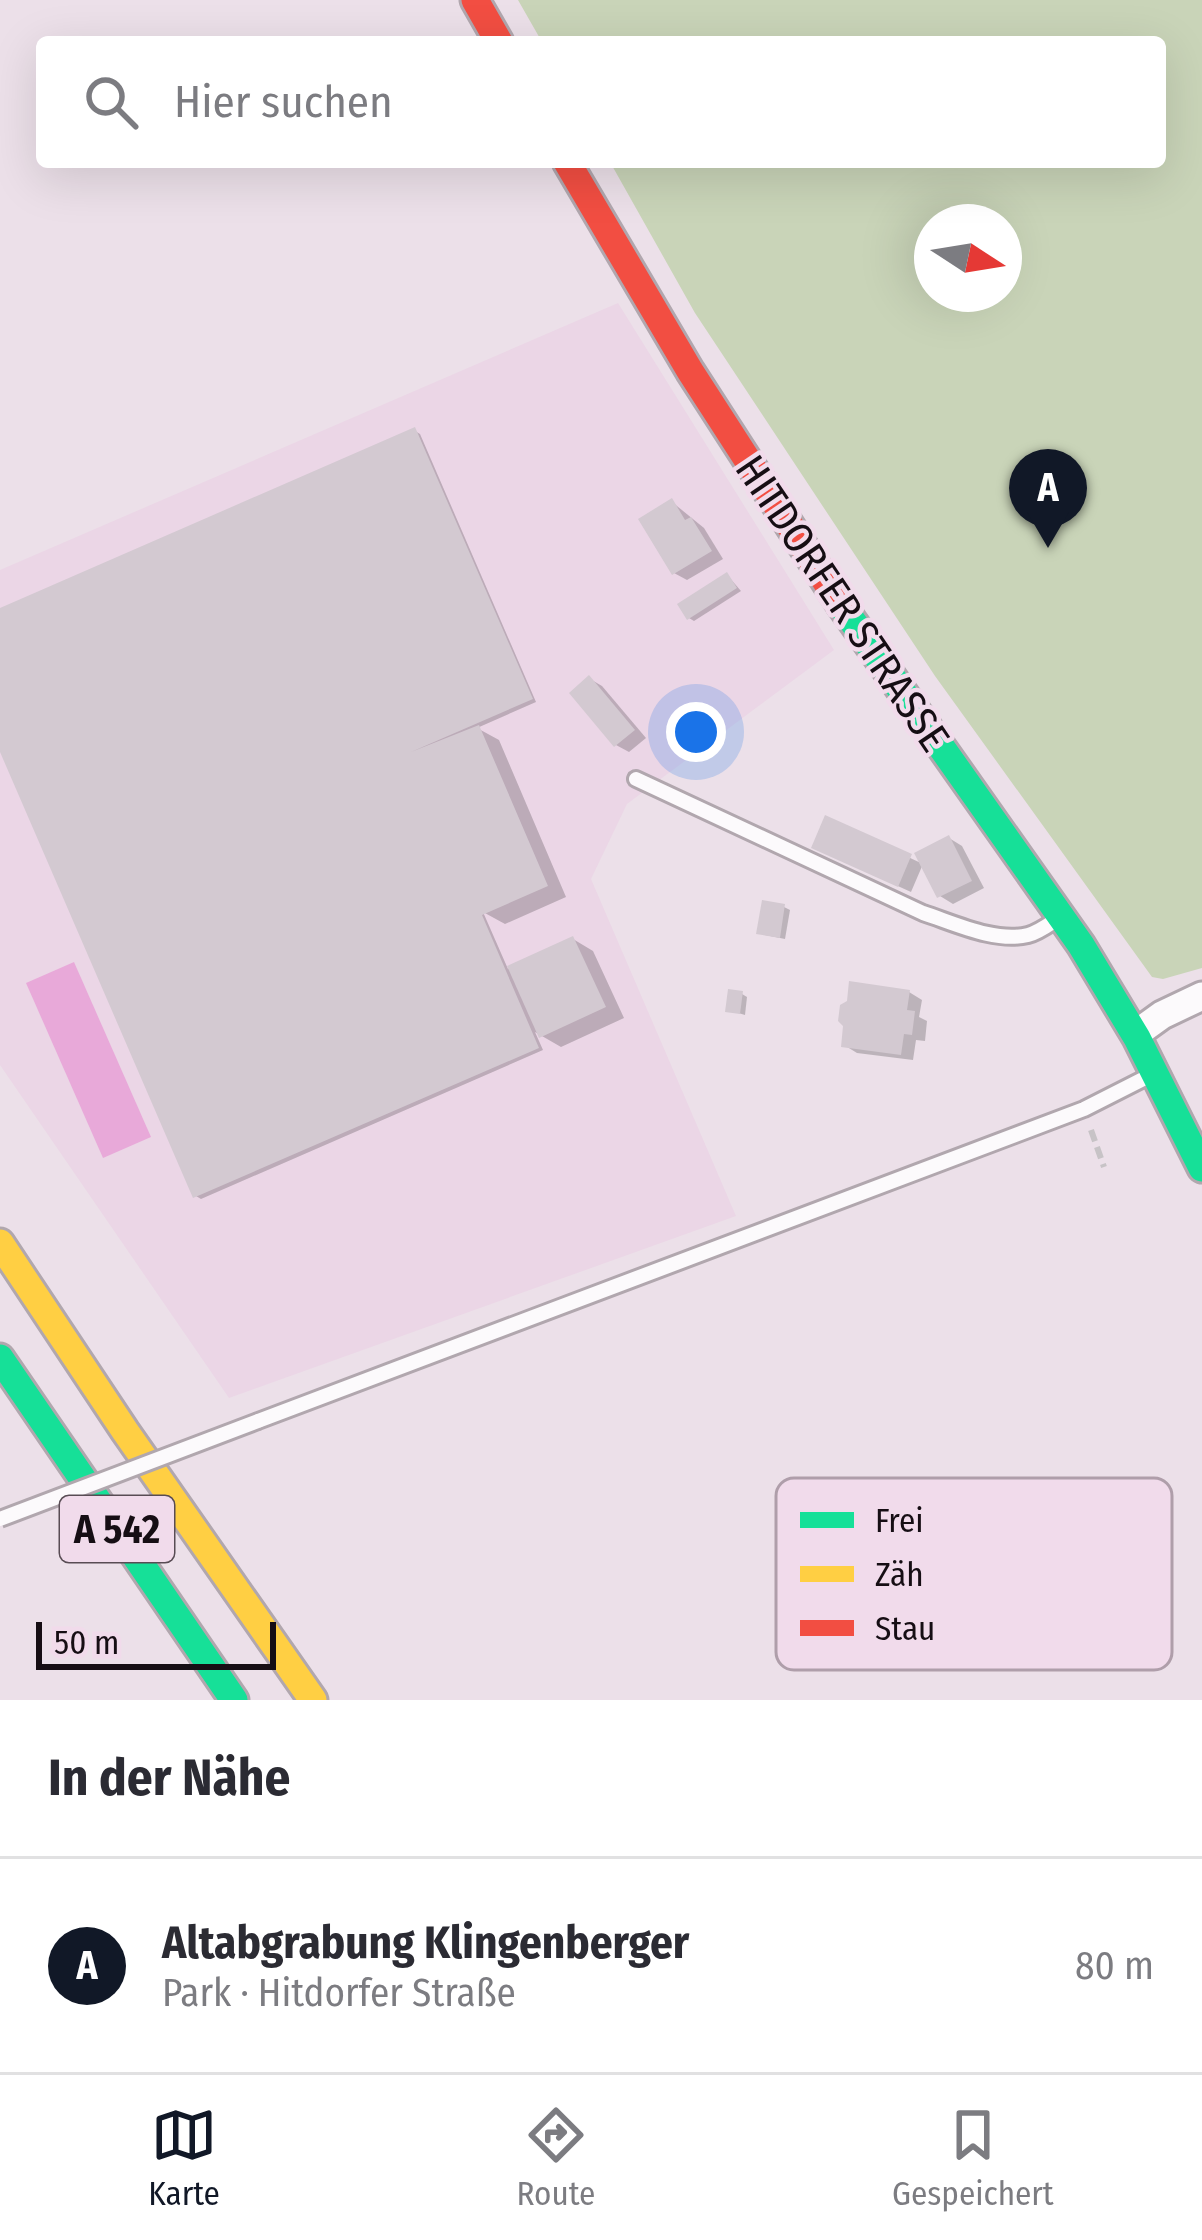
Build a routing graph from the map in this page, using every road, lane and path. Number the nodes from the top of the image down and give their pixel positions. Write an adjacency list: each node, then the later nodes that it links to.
1 (475, 0): 2 (main road)
2 (496, 36)
3 (570, 168): 5 (main road, HITDORFER STRASSE)
4 (636, 778): 5 (lane)
5 (1062, 916): 7 (main road, HITDORFER STRASSE)
6 (1202, 996): 7 (street)
7 (1137, 1033): 8 (main road, HITDORFER STRASSE)
8 (1157, 1071): 9 (lane); 11 (main road, HITDORFER STRASSE)
9 (1084, 1109): 10 (path); 14 (lane, bridge)
10 (1104, 1167)
11 (1202, 1168)
12 (0, 1243): 16 (main road, A 542)
13 (0, 1358): 15 (main road, A 542)
14 (0, 1519)
15 (234, 1700)
16 (313, 1700)

